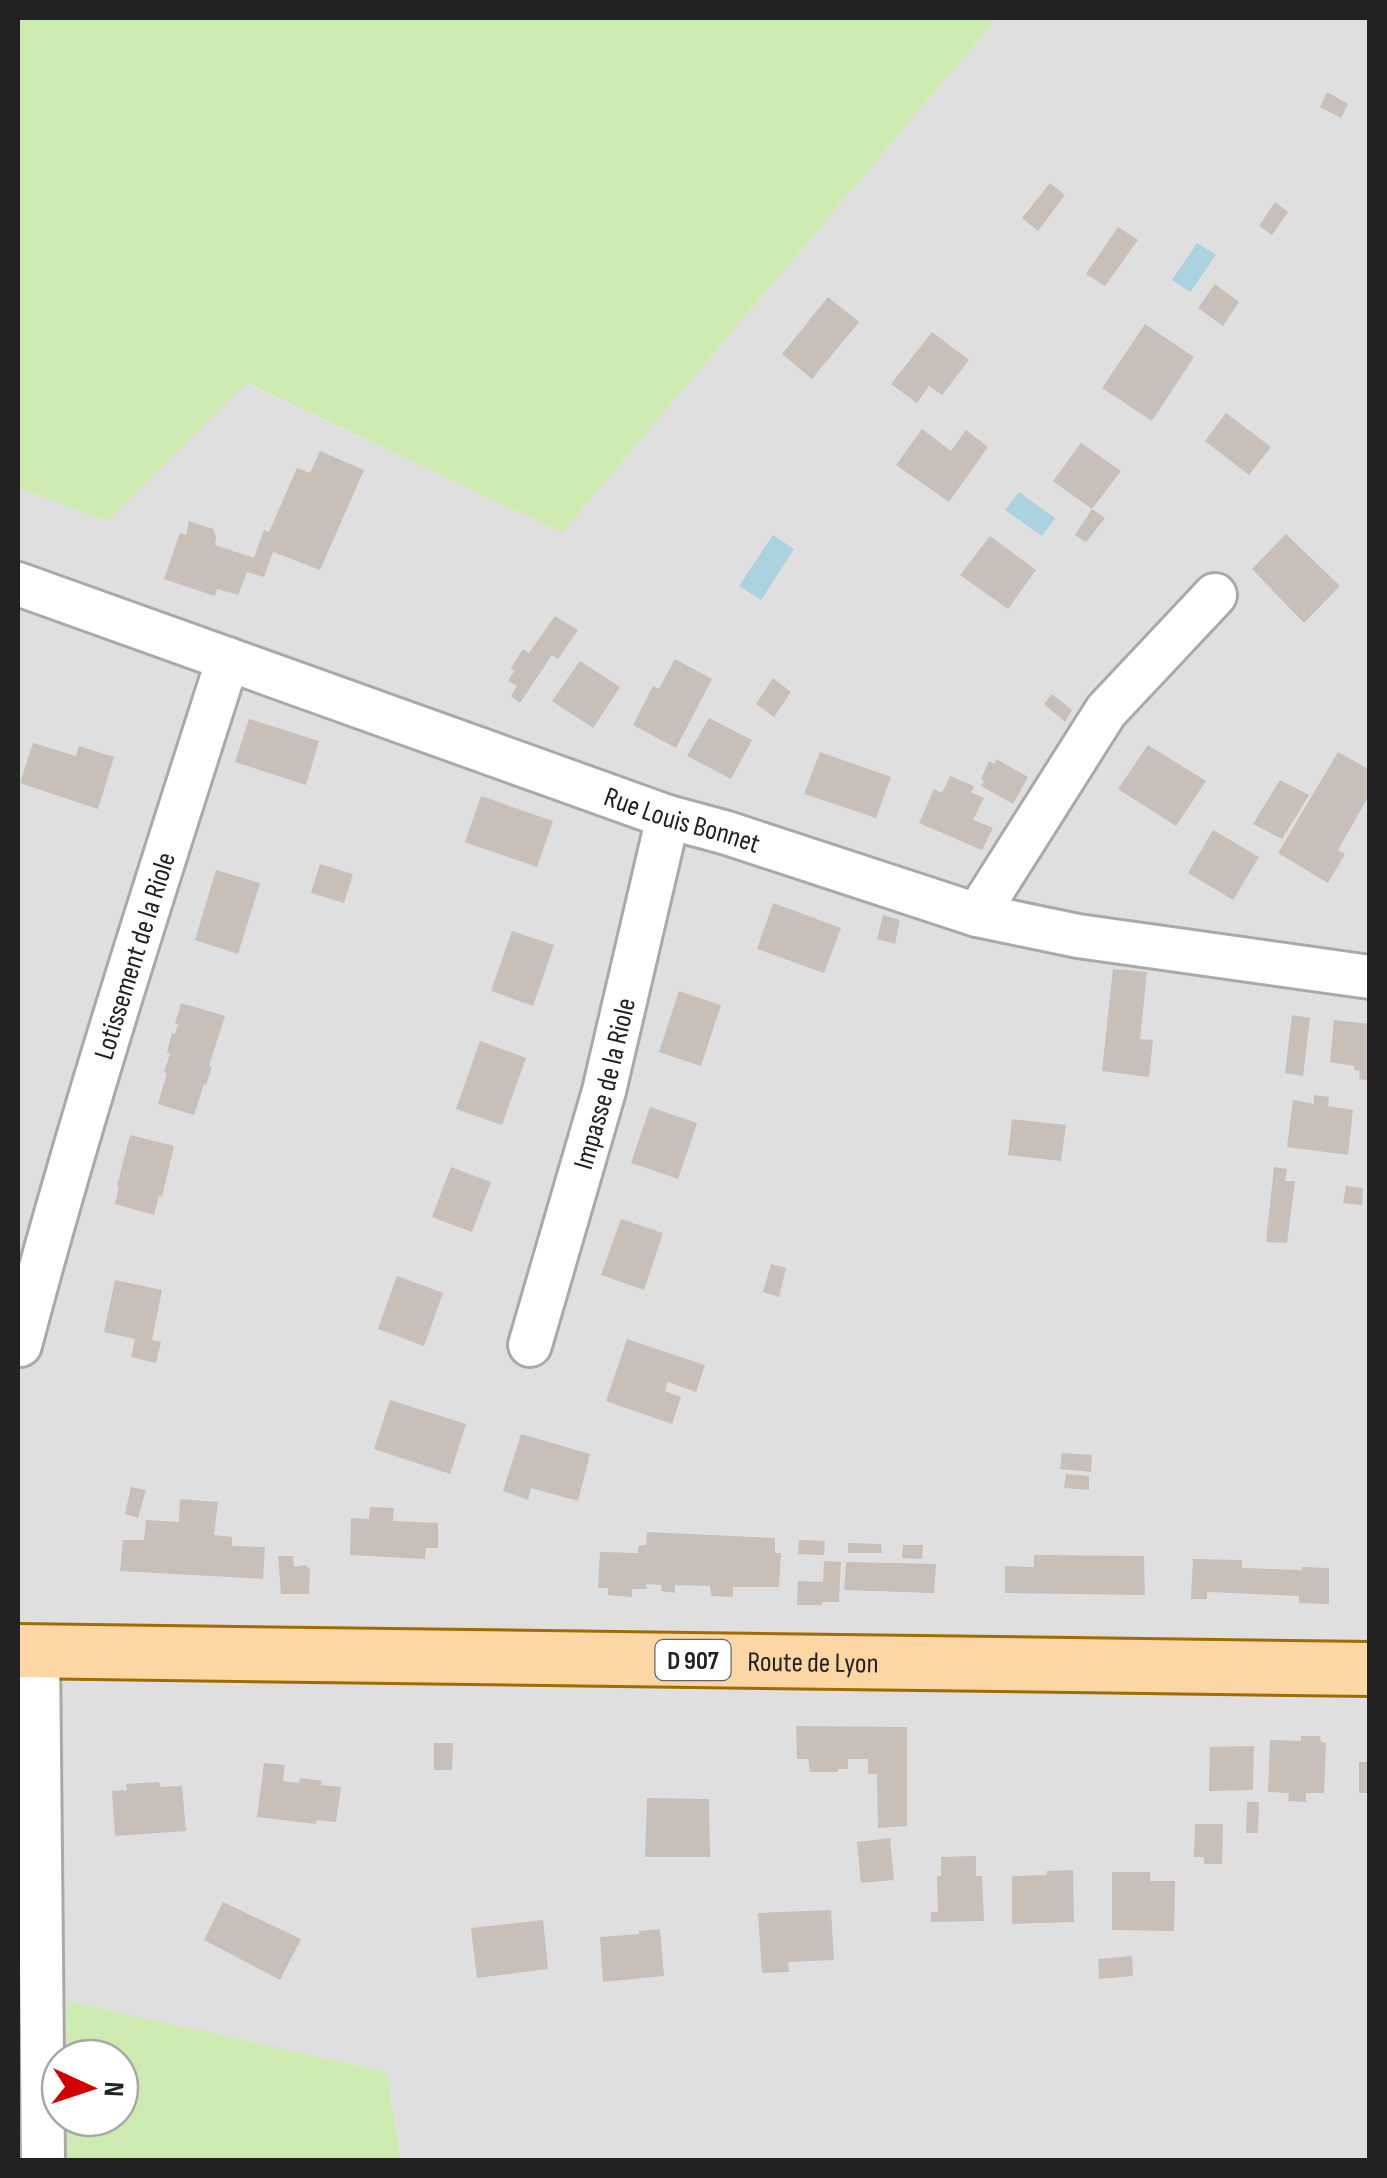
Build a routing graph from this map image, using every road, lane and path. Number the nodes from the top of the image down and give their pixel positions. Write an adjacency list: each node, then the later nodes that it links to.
1 (18, 584): 3 (street, Rue Louis Bonnet)
2 (1216, 596): 5 (street)
3 (228, 659): 4 (street, Rue Louis Bonnet); 7 (street, Lotissement de la Riole)
4 (668, 816): 5 (street, Rue Louis Bonnet); 9 (street, Impasse de la Riole)
5 (976, 916): 6 (street, Rue Louis Bonnet)
6 (1370, 977)
7 (31, 1256): 8 (street, Lotissement de la Riole)
8 (18, 1344)
9 (530, 1345)
10 (28, 1651): 11 (main road, Route de Lyon / D 907); 12 (street)
11 (1370, 1669)
12 (42, 2160)

